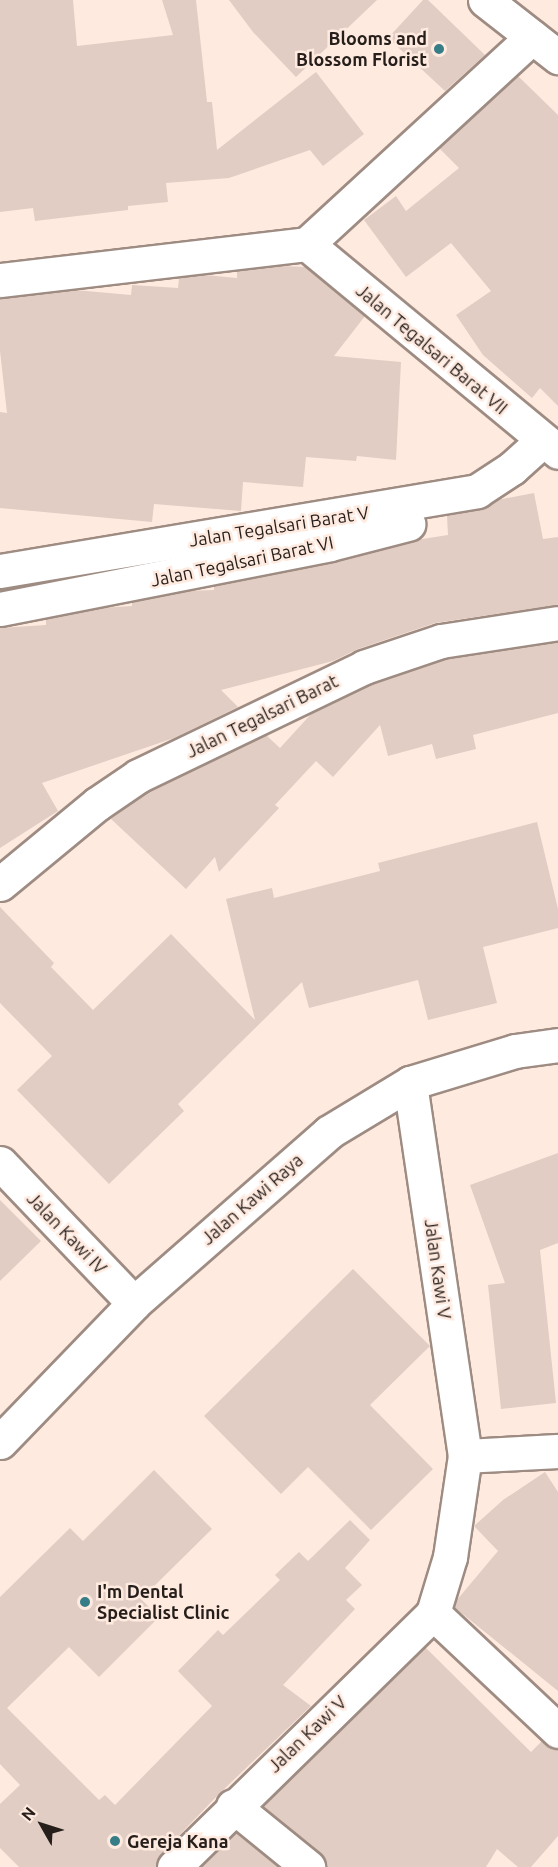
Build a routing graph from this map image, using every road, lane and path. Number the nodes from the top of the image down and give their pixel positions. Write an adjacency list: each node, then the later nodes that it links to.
1 (485, 0): 2 (street)
2 (532, 37): 3 (street); 4 (street)
3 (558, 57)
4 (307, 244): 5 (street); 6 (street, Jalan Tegalsari Barat VII)
5 (0, 280)
6 (550, 446): 7 (street, Jalan Tegalsari Barat V)
7 (477, 492): 8 (street, Jalan Tegalsari Barat V); 9 (street, Jalan Tegalsari Barat VI)
8 (0, 571)
9 (0, 609)
10 (558, 623): 11 (street, Jalan Tegalsari Barat)
11 (0, 884)
12 (558, 1045): 13 (street, Jalan Kawi Raya)
13 (410, 1083): 15 (street, Jalan Kawi Raya); 18 (street, Jalan Kawi V)
14 (0, 1163): 15 (street, Jalan Kawi IV)
15 (134, 1303): 16 (street, Jalan Kawi Raya)
16 (0, 1442)
17 (558, 1451): 18 (street)
18 (465, 1456): 19 (street, Jalan Kawi V)
19 (433, 1613): 20 (street); 21 (street, Jalan Kawi V)
20 (558, 1731)
21 (233, 1806): 22 (street, Jalan Kawi V); 23 (street)
22 (174, 1867)
23 (308, 1867)

